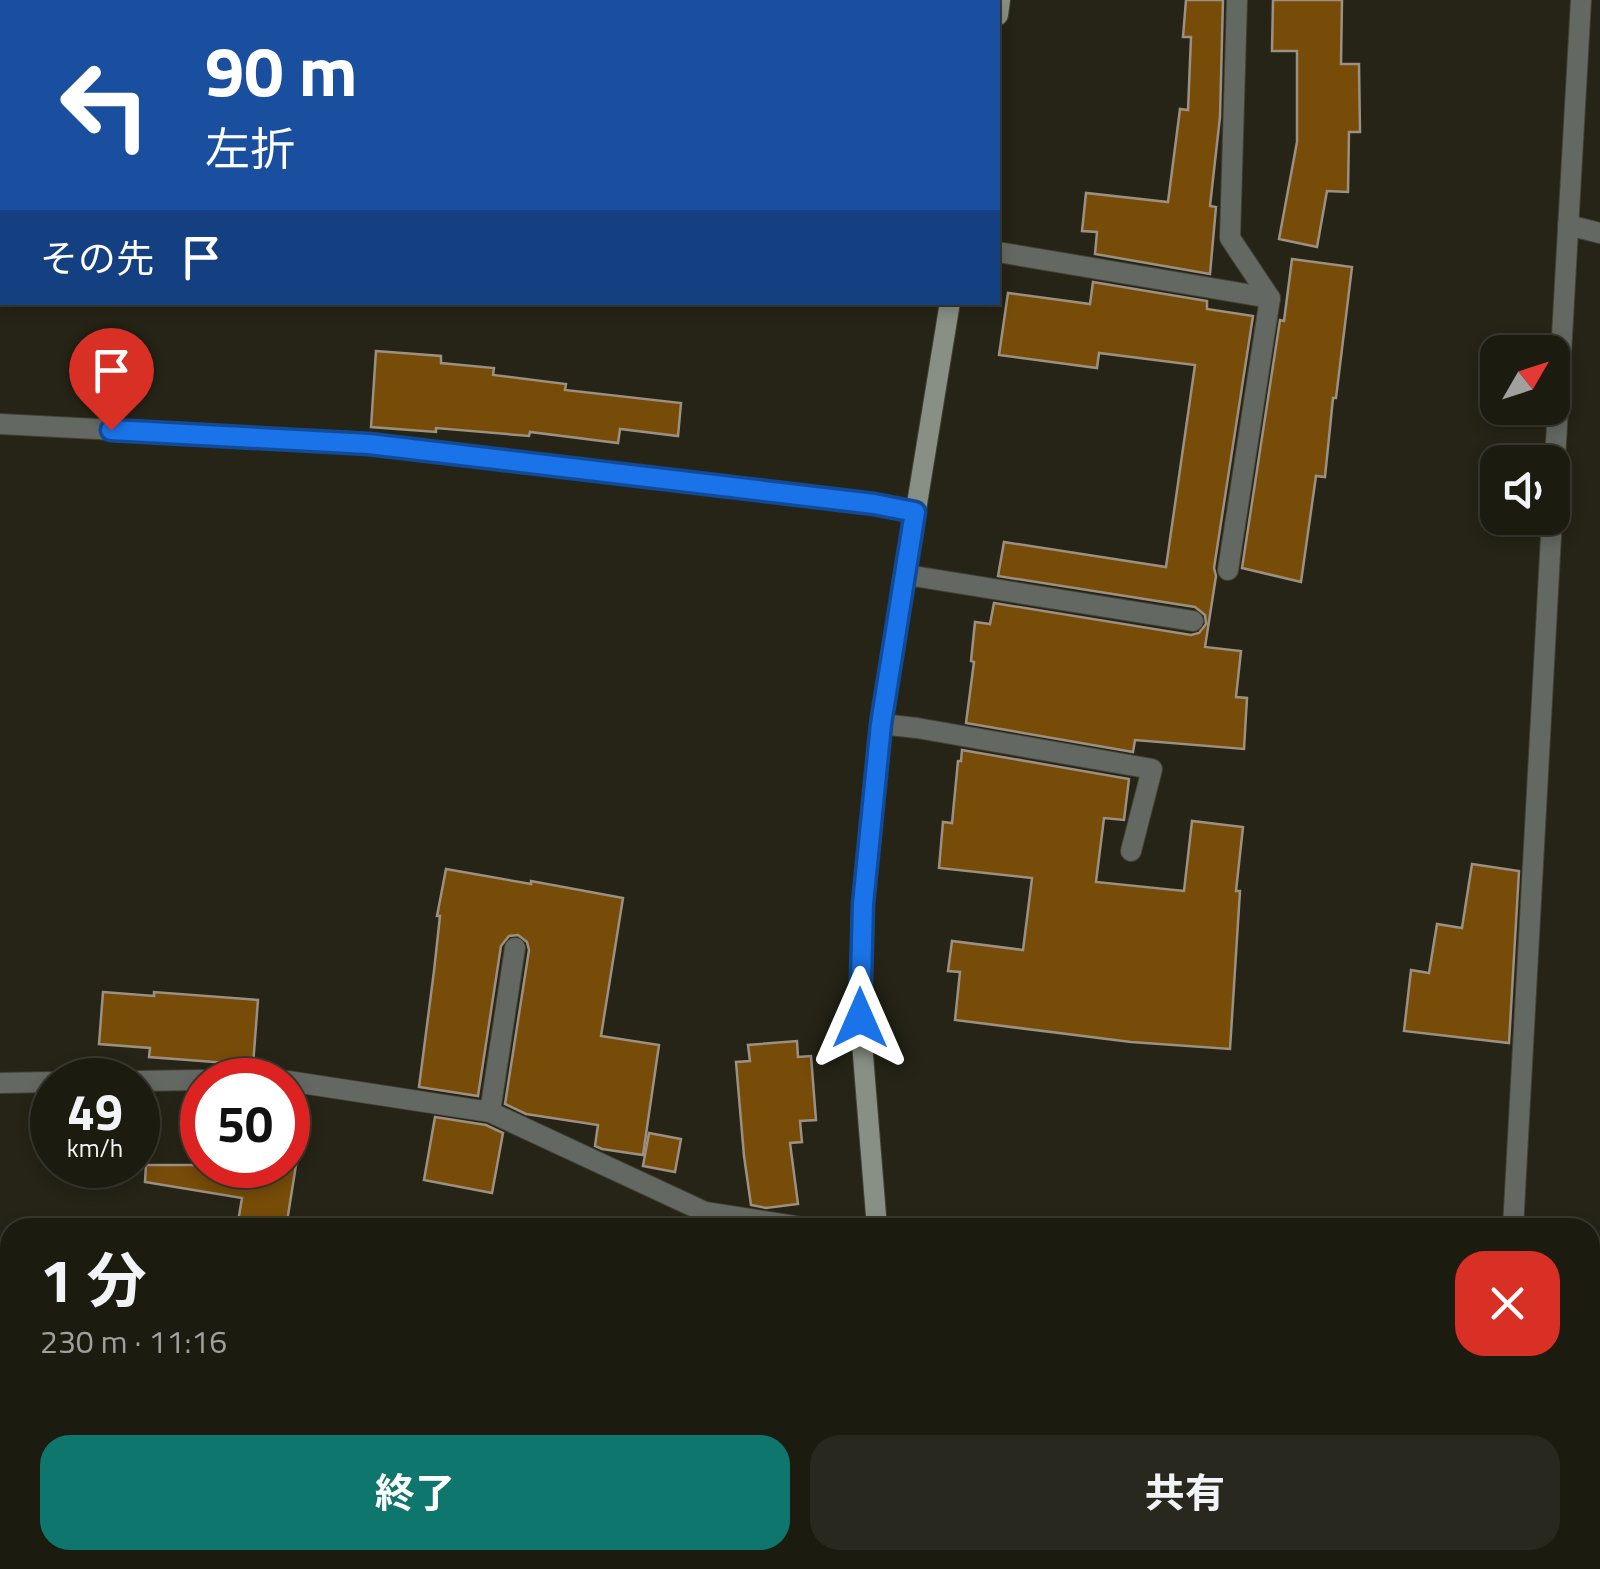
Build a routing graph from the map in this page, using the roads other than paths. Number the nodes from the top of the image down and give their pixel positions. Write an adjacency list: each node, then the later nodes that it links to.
1 (1238, 0): 6 (street)
2 (1581, 0): 3 (street)
3 (1568, 225): 4 (street); 9 (street)
4 (1600, 233)
5 (1000, 252): 6 (street)
6 (1270, 298): 12 (street)
7 (950, 305): 10 (main road)
8 (0, 424): 10 (street)
9 (1556, 445)
10 (915, 512): 13 (main road)
11 (1551, 535): 24 (street)
12 (1228, 570)
13 (907, 574): 14 (street); 15 (main road)
14 (1193, 621)
15 (881, 724): 16 (street); 23 (main road)
16 (1131, 851)
17 (515, 948): 21 (street)
18 (30, 1082): 19 (street)
19 (0, 1083)
20 (310, 1084): 21 (street)
21 (490, 1112): 22 (street)
22 (744, 1218)
23 (876, 1218)
24 (1514, 1218)

